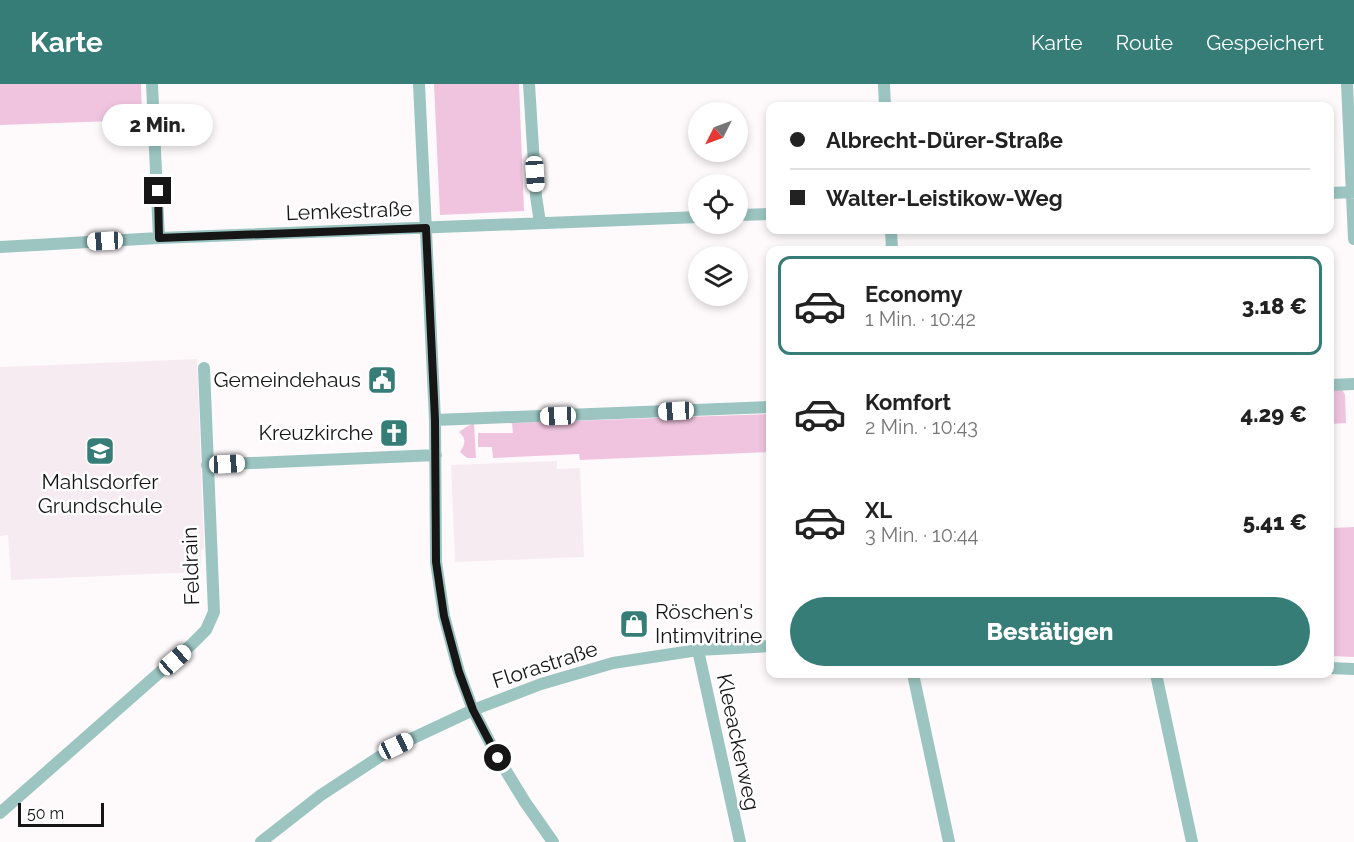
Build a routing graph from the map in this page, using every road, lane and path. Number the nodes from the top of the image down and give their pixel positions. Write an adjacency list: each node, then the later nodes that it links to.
1 (152, 84): 14 (street)
2 (419, 84): 13 (street)
3 (529, 84): 12 (street)
4 (884, 84): 6 (street)
5 (1347, 84): 7 (street)
6 (885, 102)
7 (1353, 192): 8 (street); 15 (street)
8 (1334, 193)
9 (766, 214): 10 (street)
10 (748, 215)
11 (688, 216): 12 (street, Lemkestraße)
12 (540, 223): 13 (street, Lemkestraße)
13 (426, 228): 14 (street, Lemkestraße); 21 (street)
14 (159, 238): 16 (street, Lemkestraße)
15 (1354, 239)
16 (0, 247)
17 (204, 368): 23 (street, Feldrain)
18 (1354, 384): 19 (street)
19 (1334, 385)
20 (766, 407): 21 (street)
21 (435, 420): 22 (street)
22 (436, 455): 23 (street); 30 (street)
23 (207, 465): 31 (street, Feldrain)
24 (766, 646): 25 (street, Florastraße)
25 (698, 650): 30 (street, Florastraße); 34 (street, Kleeackerweg)
26 (1334, 668): 27 (street)
27 (1354, 669)
28 (914, 678): 35 (street)
29 (1157, 678): 36 (street)
30 (473, 710): 32 (street, Florastraße); 33 (street)
31 (0, 813)
32 (261, 842)
33 (553, 842)
34 (740, 842)
35 (949, 842)
36 (1192, 842)

